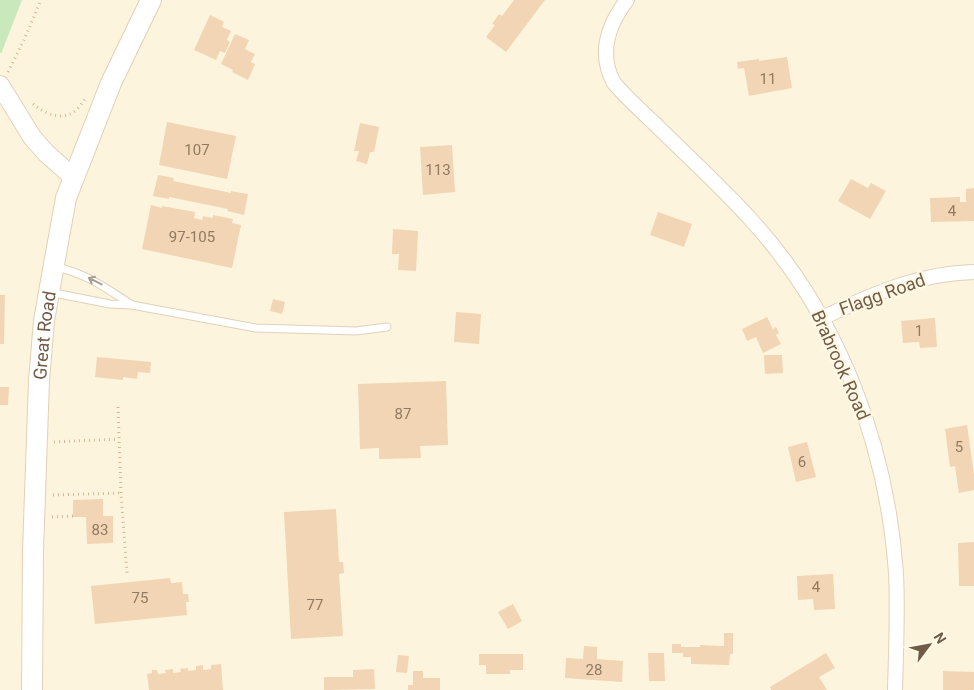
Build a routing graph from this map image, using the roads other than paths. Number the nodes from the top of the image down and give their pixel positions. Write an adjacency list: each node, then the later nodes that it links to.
1 (150, 0): 4 (main road, Great Road)
2 (627, 0): 9 (street, Brabrook Road)
3 (6, 78): 4 (street)
4 (73, 178): 5 (main road, Great Road)
5 (54, 267): 7 (main road, Great Road); 8 (lane, one-way to 5)
6 (974, 272): 9 (street, Flagg Road)
7 (49, 292): 8 (lane); 11 (main road, Great Road)
8 (132, 305): 10 (lane)
9 (822, 318): 12 (street, Brabrook Road)
10 (387, 326)
11 (32, 690)
12 (895, 690)

